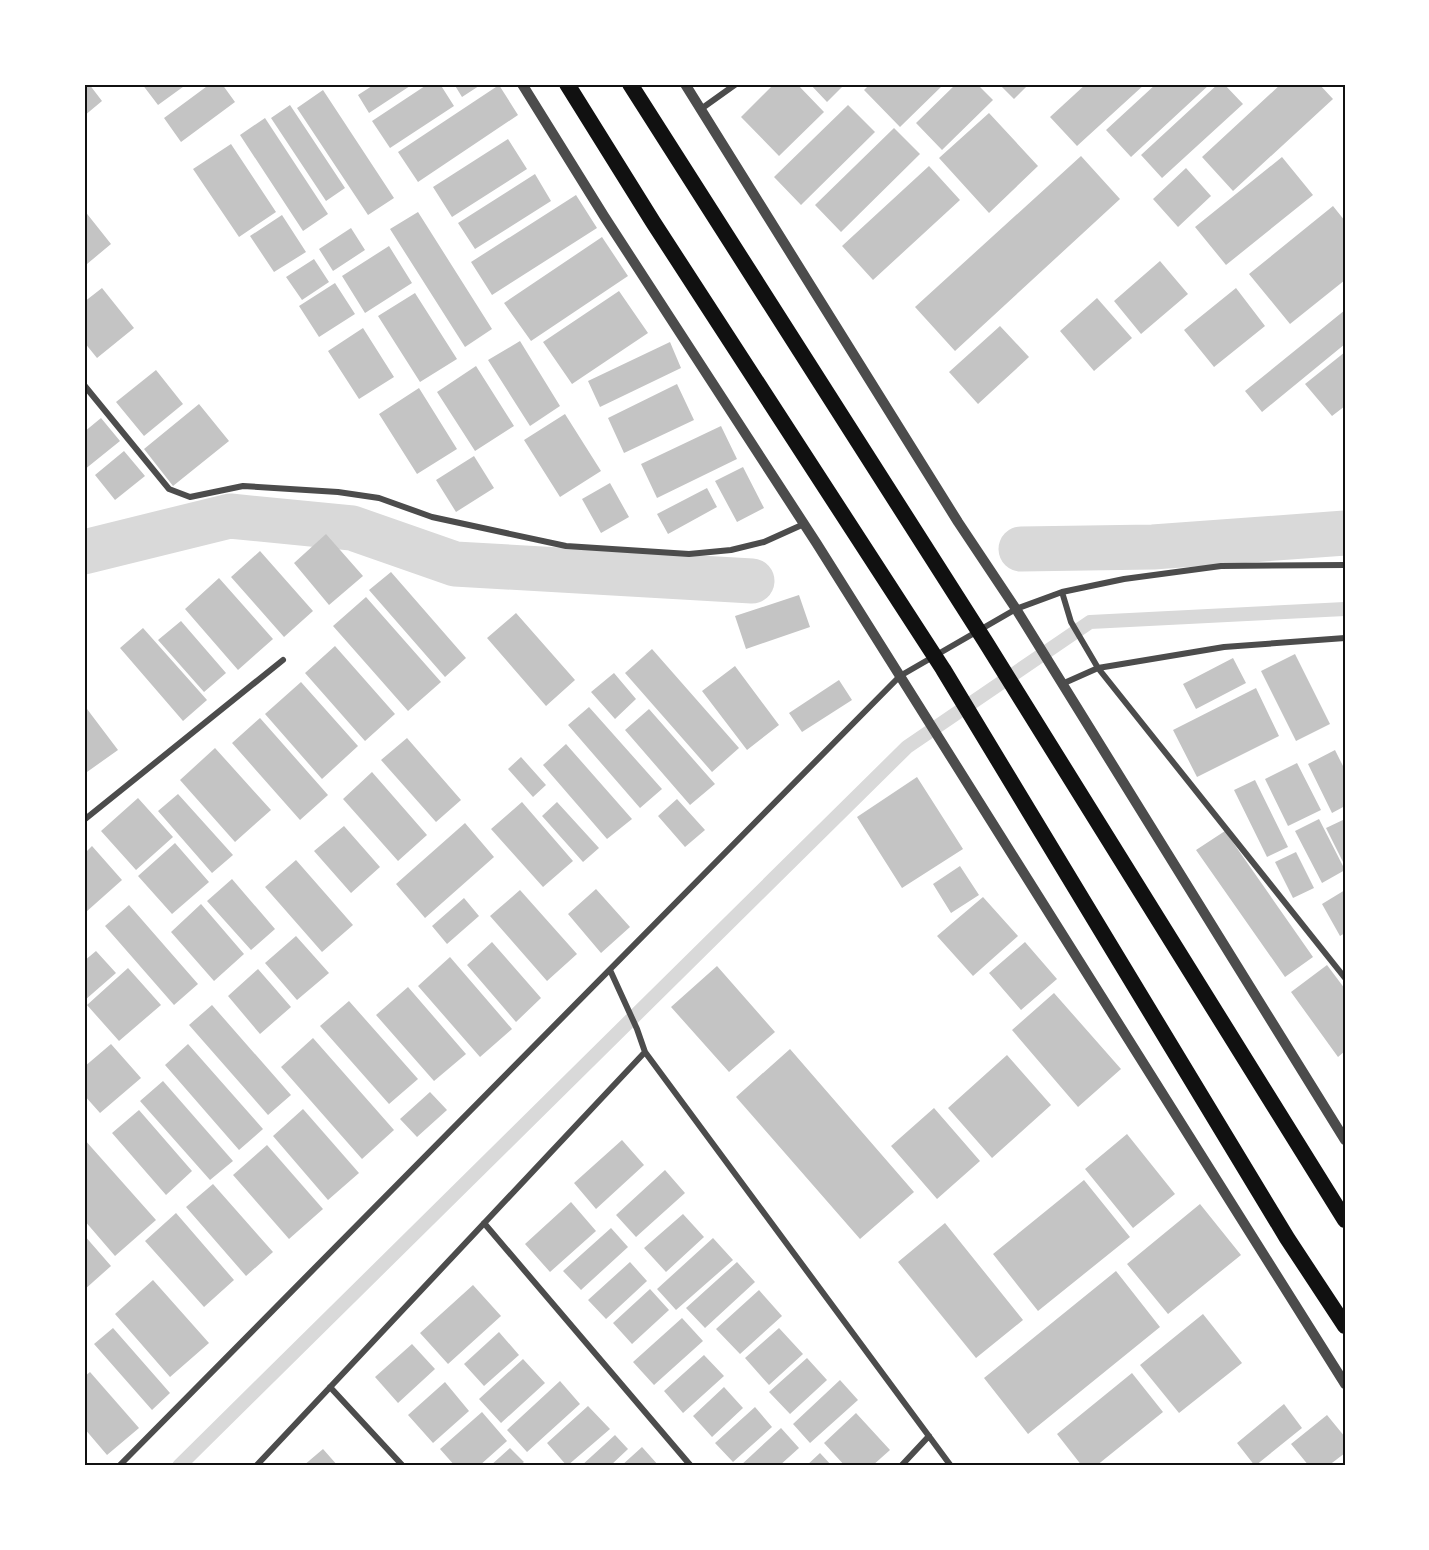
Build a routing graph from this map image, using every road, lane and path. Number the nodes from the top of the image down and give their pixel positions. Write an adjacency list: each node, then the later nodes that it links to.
1 (522, 84): 8 (street)
2 (567, 84): 24 (highway)
3 (630, 84): 22 (highway)
4 (685, 84): 6 (street)
5 (736, 84): 6 (street)
6 (701, 110): 11 (street)
7 (84, 385): 8 (street)
8 (804, 524): 15 (street)
9 (1345, 565): 10 (street)
10 (1062, 592): 11 (street); 14 (street)
11 (1016, 609): 15 (street); 16 (street)
12 (1345, 638): 14 (street)
13 (283, 660): 17 (street)
14 (1098, 668): 16 (street); 19 (street)
15 (900, 676): 18 (street); 25 (street)
16 (1062, 684): 21 (street)
17 (84, 820)
18 (610, 970): 20 (street); 28 (street)
19 (1345, 978)
20 (645, 1052): 23 (street); 27 (street)
21 (1345, 1140)
22 (1345, 1220)
23 (484, 1223): 26 (street); 31 (street)
24 (1345, 1326)
25 (1345, 1383)
26 (330, 1387): 29 (street); 30 (street)
27 (929, 1436): 32 (street); 33 (street)
28 (119, 1466)
29 (256, 1466)
30 (403, 1466)
31 (691, 1466)
32 (901, 1466)
33 (951, 1466)

